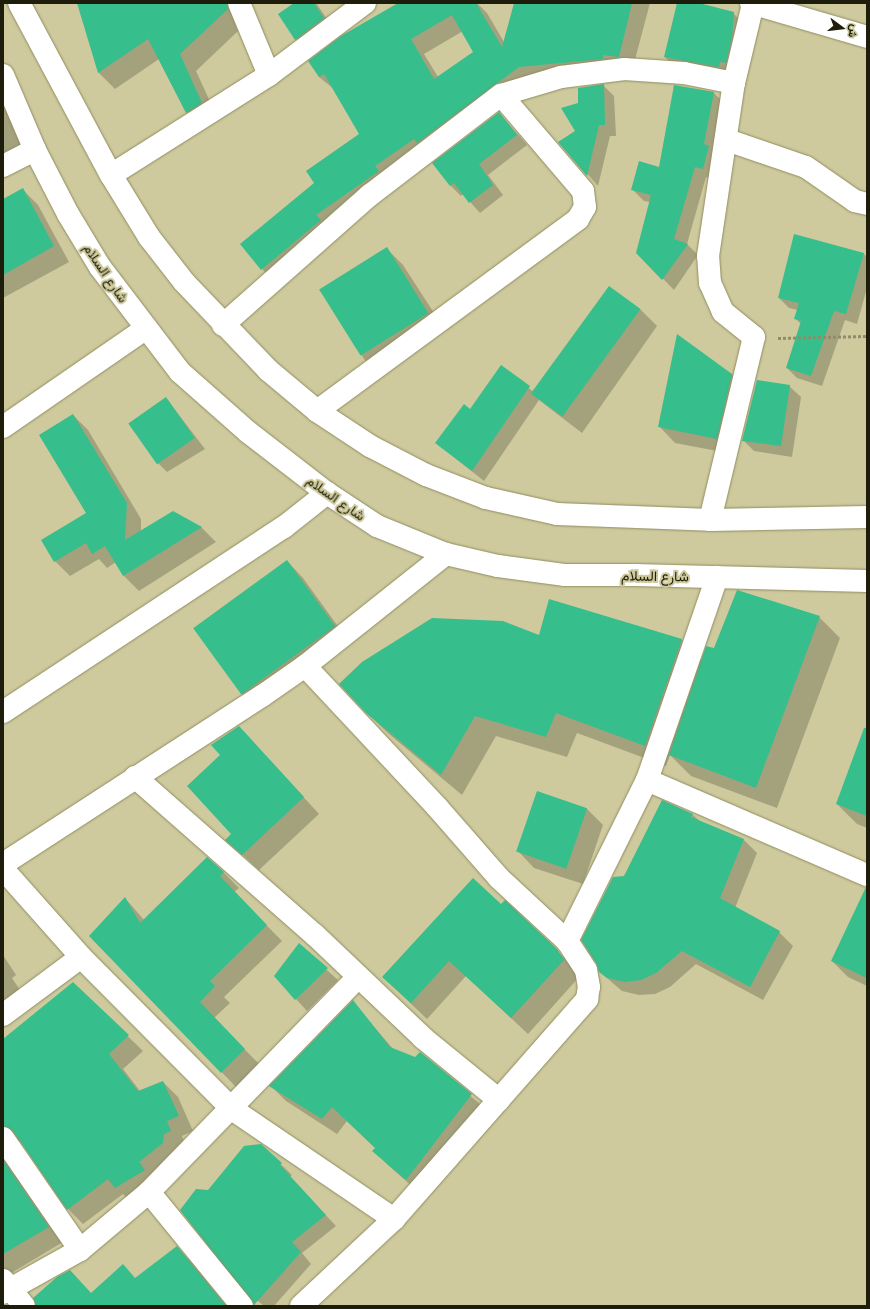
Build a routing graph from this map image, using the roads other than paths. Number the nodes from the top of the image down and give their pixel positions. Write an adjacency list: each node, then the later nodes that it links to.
1 (20, 3): 13 (street)
2 (239, 3): 7 (street)
3 (365, 3): 7 (street)
4 (752, 3): 5 (street); 8 (street)
5 (867, 37)
6 (3, 75): 11 (street, شارع السلام)
7 (269, 75): 13 (street)
8 (734, 83): 9 (street); 10 (street)
9 (501, 94): 15 (street); 17 (street)
10 (727, 140): 14 (street); 21 (street)
11 (35, 150): 12 (street); 16 (street, شارع السلام)
12 (3, 166)
13 (110, 175): 15 (street)
14 (867, 204)
15 (223, 325): 17 (street)
16 (145, 330): 18 (street); 19 (street, شارع السلام)
17 (316, 411): 21 (street)
18 (3, 427)
19 (327, 493): 22 (street, شارع السلام); 26 (street)
20 (867, 517): 21 (street)
21 (710, 520)
22 (446, 554): 23 (street, شارع السلام); 25 (street)
23 (717, 577): 24 (street, شارع السلام); 28 (street)
24 (867, 581)
25 (305, 666): 27 (street); 32 (street)
26 (5, 707)
27 (135, 777): 29 (street); 34 (street)
28 (648, 780): 31 (street); 32 (street)
29 (3, 864)
30 (3, 870): 33 (street)
31 (867, 875)
32 (567, 941): 36 (street)
33 (81, 957): 35 (street); 37 (street)
34 (357, 978): 36 (street); 37 (street)
35 (3, 1015)
36 (499, 1100): 40 (street)
37 (232, 1109): 39 (street); 40 (street)
38 (3, 1138): 41 (street)
39 (149, 1192): 41 (street); 44 (street)
40 (394, 1219): 45 (street)
41 (80, 1250): 42 (street)
42 (5, 1287): 43 (street)
43 (24, 1306)
44 (242, 1306)
45 (301, 1306)

